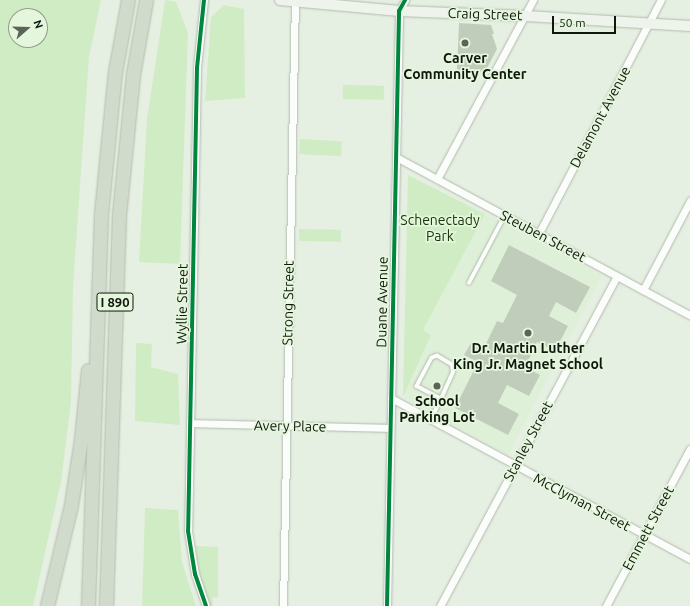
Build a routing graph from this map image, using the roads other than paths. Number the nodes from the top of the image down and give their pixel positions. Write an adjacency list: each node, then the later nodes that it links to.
1 (128, 0): 21 (highway, I 890)
2 (146, 0): 30 (highway, I 890)
3 (204, 0): 26 (street, Wyllie Street)
4 (280, 0): 8 (street, Craig Street)
5 (405, 0): 9 (street, Duane Avenue)
6 (534, 0): 10 (street)
7 (661, 0): 11 (street, Delamont Avenue)
8 (295, 1): 9 (street, Craig Street); 27 (street, Strong Street)
9 (399, 11): 10 (street, Craig Street); 13 (street, Duane Avenue)
10 (526, 16): 11 (street, Craig Street); 14 (street)
11 (649, 24): 12 (street, Craig Street); 17 (street, Delamont Avenue)
12 (690, 26)
13 (396, 157): 14 (street, Steuben Street); 23 (street, Duane Avenue)
14 (437, 178): 16 (street, Steuben Street)
15 (690, 201): 20 (street)
16 (505, 215): 17 (street, Steuben Street); 19 (lane)
17 (539, 233): 18 (street, Steuben Street)
18 (617, 276): 20 (street, Steuben Street); 31 (street, Stanley Street)
19 (469, 283)
20 (643, 290): 22 (street, Steuben Street)
21 (97, 307): 34 (highway); 35 (highway, I 890)
22 (690, 315)
23 (391, 398): 25 (street, McClyman Street); 28 (street, Duane Avenue)
24 (441, 399): 24 (lane); 25 (lane)
25 (431, 420): 31 (street, McClyman Street)
26 (190, 423): 27 (street, Avery Place); 38 (street, Wyllie Street)
27 (286, 426): 28 (street, Avery Place); 39 (street, Strong Street)
28 (390, 428): 40 (street, Duane Avenue)
29 (690, 449): 32 (street, Emmett Street)
30 (111, 458): 36 (highway, I 890); 37 (highway)
31 (515, 465): 32 (street, McClyman Street); 41 (street, Stanley Street)
32 (644, 535): 33 (street, McClyman Street); 42 (street, Emmett Street)
33 (690, 558)
34 (48, 606)
35 (88, 606)
36 (106, 606)
37 (114, 606)
38 (206, 606)
39 (283, 606)
40 (387, 606)
41 (440, 606)
42 (606, 606)

